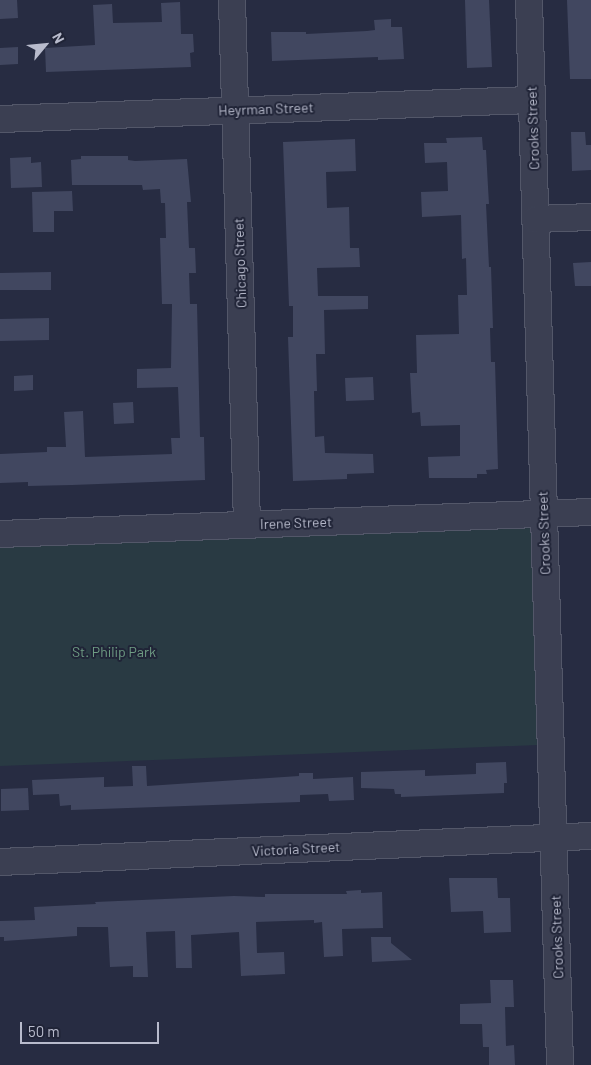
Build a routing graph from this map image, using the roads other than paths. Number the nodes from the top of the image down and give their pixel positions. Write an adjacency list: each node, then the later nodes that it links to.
1 (232, 0): 4 (street, Chicago Street)
2 (529, 0): 3 (street, Crooks Street)
3 (532, 100): 4 (street, Heyrman Street); 7 (street, Crooks Street)
4 (235, 110): 5 (street, Heyrman Street); 10 (street, Chicago Street)
5 (0, 118)
6 (591, 217): 7 (street)
7 (536, 219): 9 (street, Crooks Street)
8 (591, 512): 9 (street, Irene Street)
9 (544, 514): 10 (street, Irene Street); 13 (street, Crooks Street)
10 (247, 525): 11 (street, Irene Street)
11 (0, 534)
12 (591, 836): 13 (street, Victoria Street)
13 (554, 838): 14 (street, Victoria Street); 15 (street, Crooks Street)
14 (0, 862)
15 (560, 1065)

